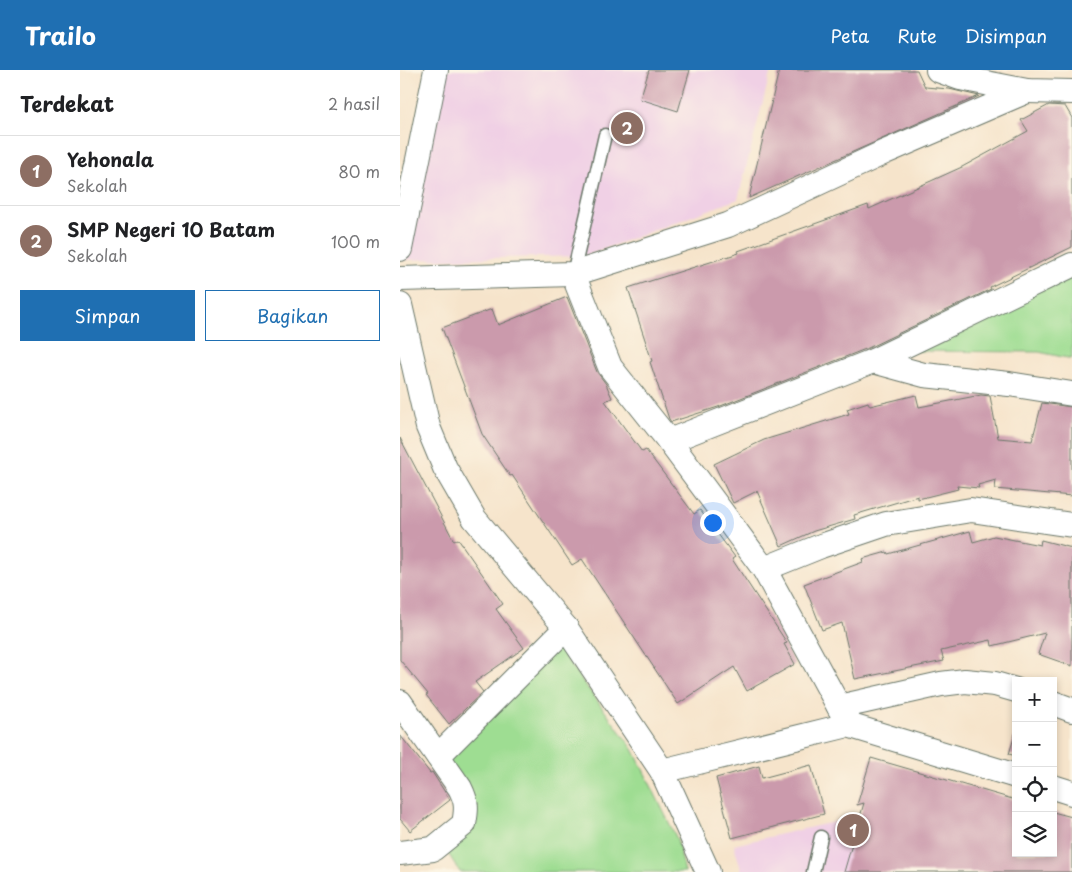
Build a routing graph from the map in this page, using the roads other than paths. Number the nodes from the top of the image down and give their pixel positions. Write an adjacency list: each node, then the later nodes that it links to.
1 (436, 70): 6 (street)
2 (938, 70): 3 (street)
3 (1027, 91): 4 (street); 8 (street)
4 (1072, 92)
5 (605, 135): 8 (lane)
6 (400, 249)
7 (1072, 265): 11 (street)
8 (573, 274): 9 (street); 13 (street)
9 (400, 279)
10 (400, 305): 16 (street)
11 (873, 361): 12 (street); 13 (street)
12 (1072, 394)
13 (669, 440): 15 (street)
14 (1072, 525): 15 (street)
15 (764, 569): 21 (street)
16 (566, 628): 22 (street); 23 (street)
17 (1012, 689): 21 (street)
18 (400, 702): 22 (street)
19 (1057, 704): 20 (street)
20 (1072, 710)
21 (844, 716): 23 (street); 24 (street)
22 (438, 756): 28 (street)
23 (662, 771): 29 (street)
24 (1012, 775)
25 (1057, 788): 26 (street)
26 (1072, 793)
27 (821, 837): 30 (lane)
28 (400, 853)
29 (708, 872)
30 (813, 872)

